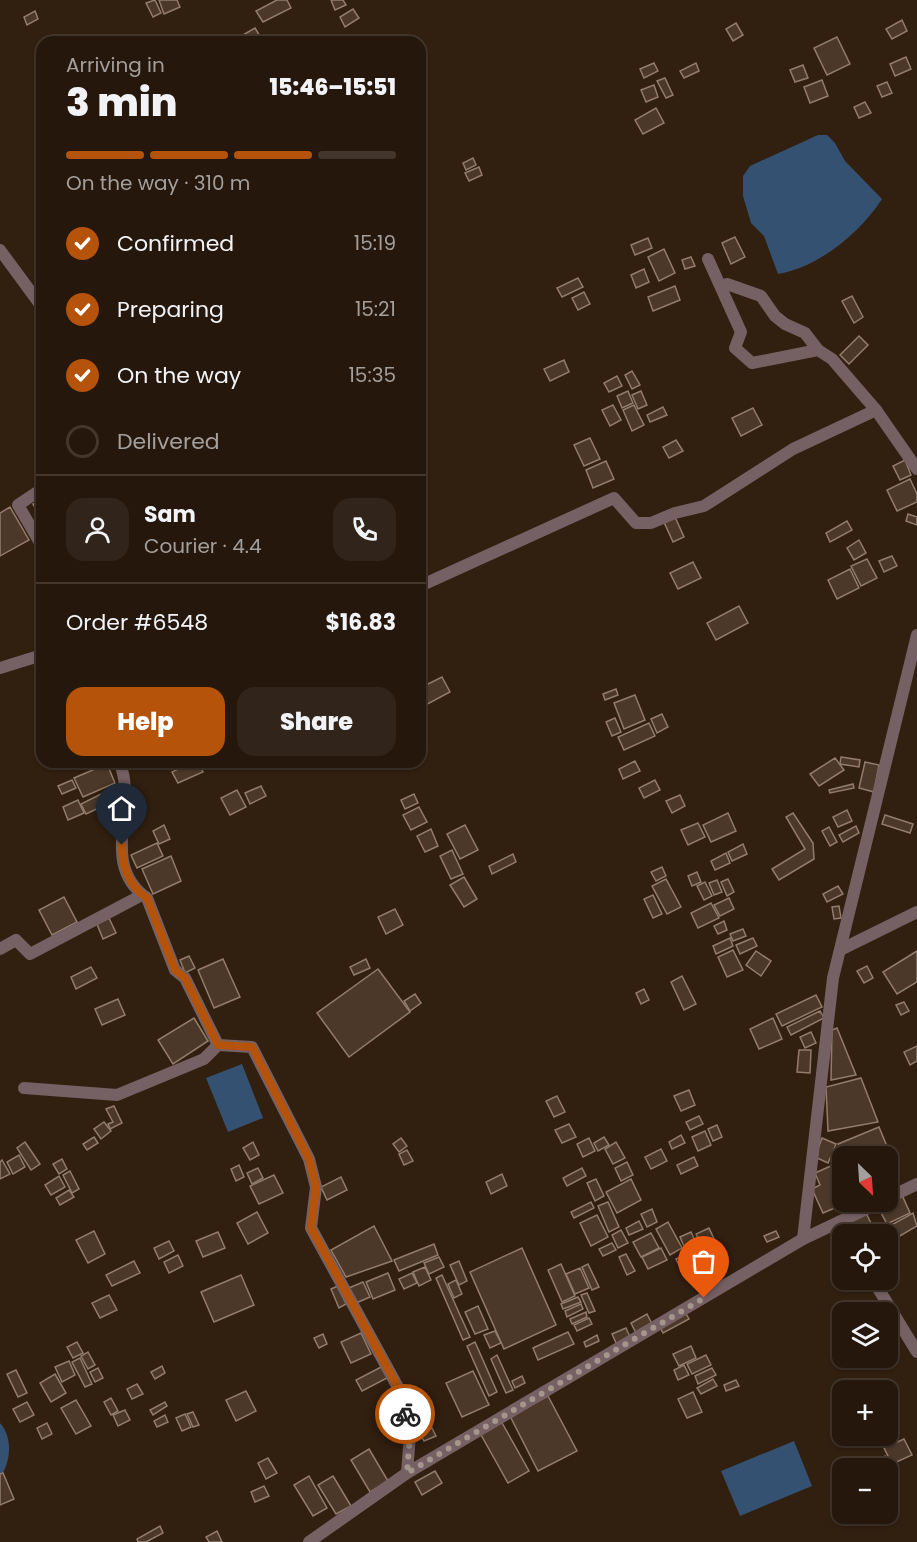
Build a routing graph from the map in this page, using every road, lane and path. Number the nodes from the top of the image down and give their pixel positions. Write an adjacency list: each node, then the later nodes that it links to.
1 (0, 250): 4 (street)
2 (708, 259): 3 (street)
3 (723, 287): 5 (street); 5 (street)
4 (36, 299)
5 (818, 350): 6 (street)
6 (876, 410): 7 (street); 10 (street)
7 (917, 469)
8 (36, 493): 9 (street)
9 (36, 536)
10 (426, 583)
11 (917, 635): 18 (street)
12 (36, 656): 13 (street)
13 (0, 668)
14 (122, 768): 15 (street)
15 (142, 895): 17 (street); 19 (street)
16 (917, 912): 18 (street)
17 (0, 949)
18 (840, 950): 25 (street)
19 (218, 1045): 20 (street); 28 (street)
20 (24, 1088)
21 (917, 1184): 22 (street)
22 (898, 1193)
23 (860, 1212): 24 (street)
24 (839, 1222): 25 (street)
25 (803, 1239): 28 (street)
26 (879, 1290): 27 (street)
27 (917, 1352)
28 (407, 1473): 29 (street)
29 (309, 1542)

